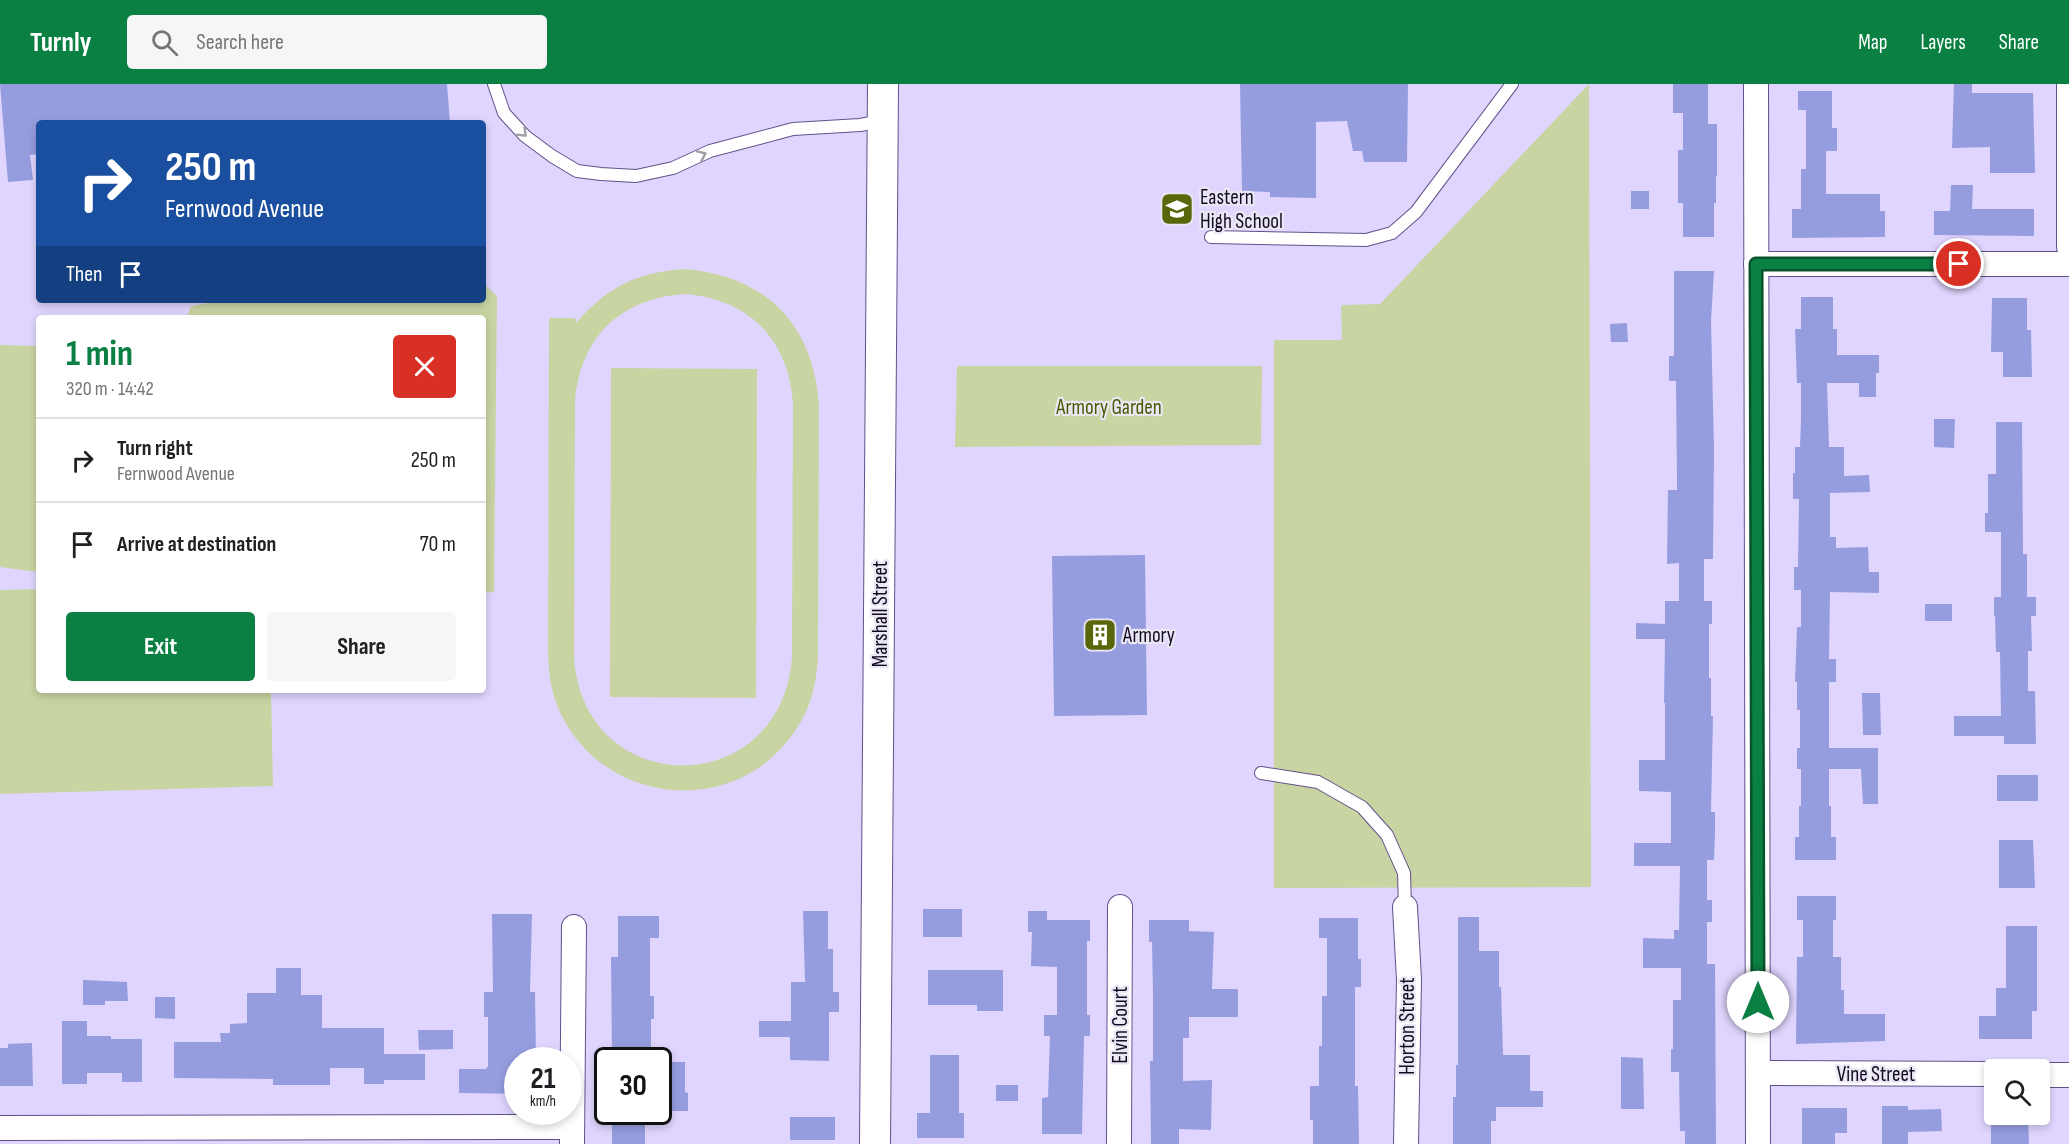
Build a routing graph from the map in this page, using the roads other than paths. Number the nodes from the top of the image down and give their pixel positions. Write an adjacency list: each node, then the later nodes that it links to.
1 (494, 84): 6 (lane, one-way to 6)
2 (883, 84): 6 (street, Marshall Street)
3 (1512, 84): 7 (lane)
4 (1756, 84): 9 (street)
5 (2069, 84): 8 (street)
6 (882, 121): 22 (street, Marshall Street)
7 (1211, 237)
8 (2069, 247)
9 (1756, 264): 10 (street); 15 (street)
10 (2069, 264)
11 (1261, 773): 13 (lane)
12 (1120, 907): 23 (street, Elvin Court)
13 (1405, 907): 24 (street, Horton Street)
14 (574, 927): 21 (street)
15 (1758, 1073): 16 (street, Vine Street); 25 (street)
16 (1984, 1074)
17 (2050, 1075): 18 (street)
18 (2069, 1075)
19 (0, 1128): 20 (street)
20 (133, 1136): 21 (street)
21 (572, 1136)
22 (876, 1144)
23 (1119, 1144)
24 (1406, 1144)
25 (1758, 1144)

